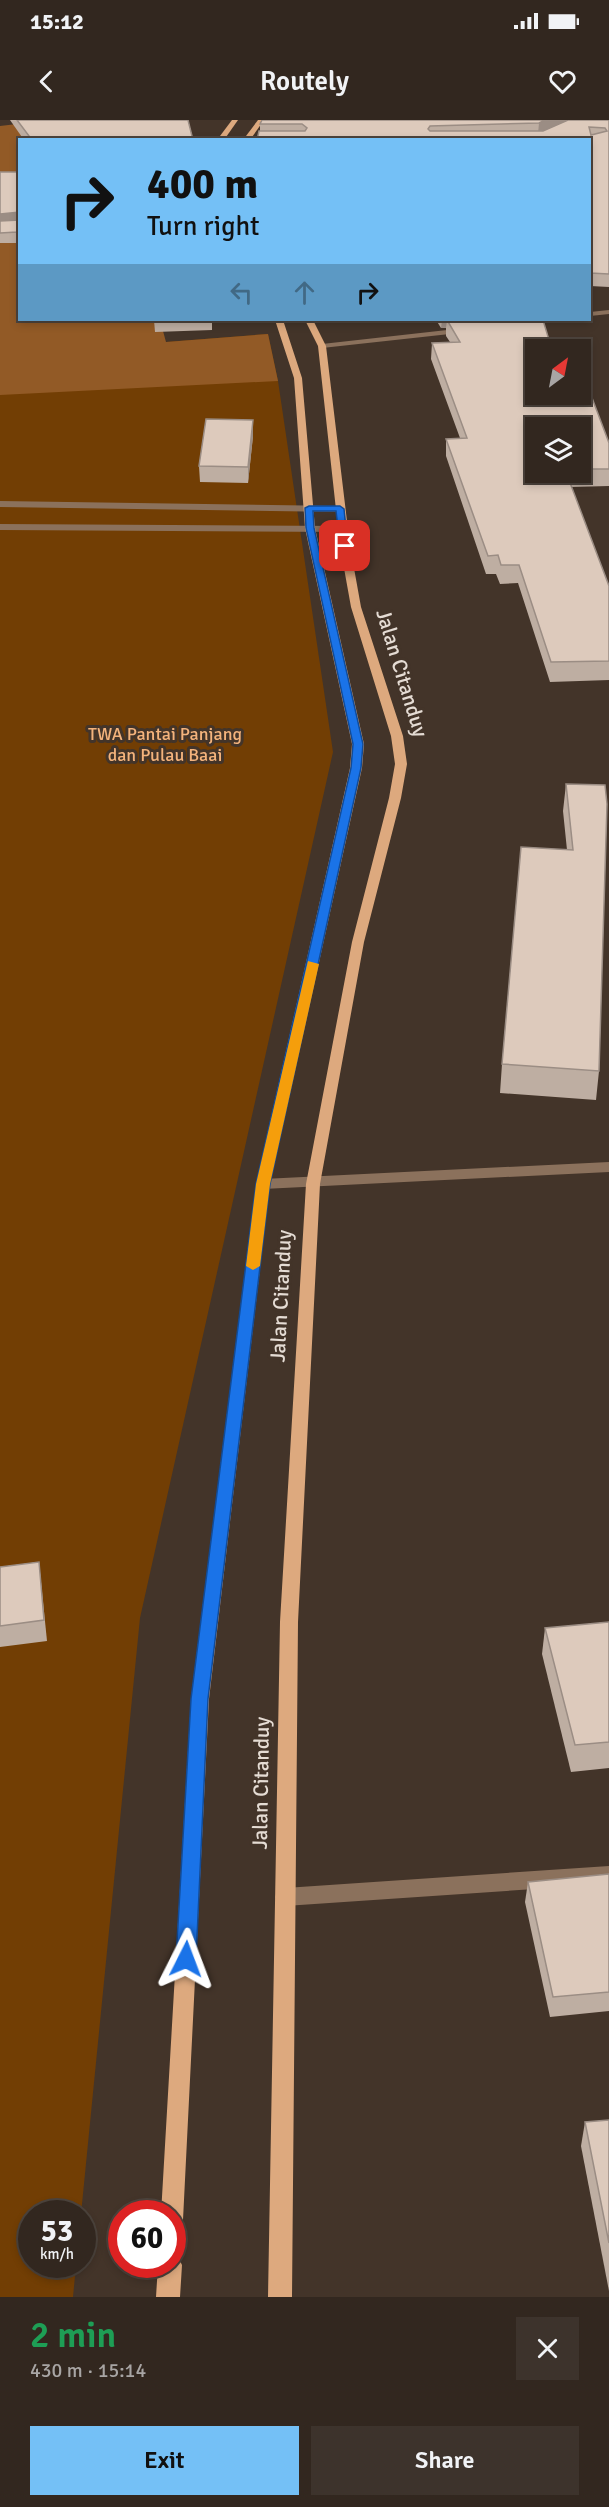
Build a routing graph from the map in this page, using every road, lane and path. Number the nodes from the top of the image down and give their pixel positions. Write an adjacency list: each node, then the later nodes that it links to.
1 (235, 120): 3 (main road)
2 (261, 120): 4 (main road)
3 (222, 138)
4 (247, 138)
5 (609, 312): 6 (street)
6 (591, 314)
7 (279, 321): 14 (main road, Jalan Citanduy)
8 (310, 321): 12 (main road, Jalan Citanduy)
9 (543, 321): 10 (street)
10 (510, 325)
11 (476, 329): 12 (street)
12 (322, 346): 15 (main road, Jalan Citanduy)
13 (0, 504): 14 (street)
14 (309, 508): 15 (street); 17 (main road, Jalan Citanduy)
15 (340, 509): 18 (main road, Jalan Citanduy)
16 (0, 527): 17 (street)
17 (310, 528): 18 (street); 20 (main road, Jalan Citanduy)
18 (343, 529): 21 (main road, Jalan Citanduy)
19 (609, 1167): 21 (street)
20 (263, 1184): 21 (street); 24 (main road, Jalan Citanduy)
21 (313, 1184): 23 (main road, Jalan Citanduy)
22 (609, 1875): 23 (street)
23 (285, 1897): 27 (main road, Jalan Citanduy)
24 (173, 2200)
25 (169, 2278): 26 (main road)
26 (168, 2297)
27 (280, 2297)

